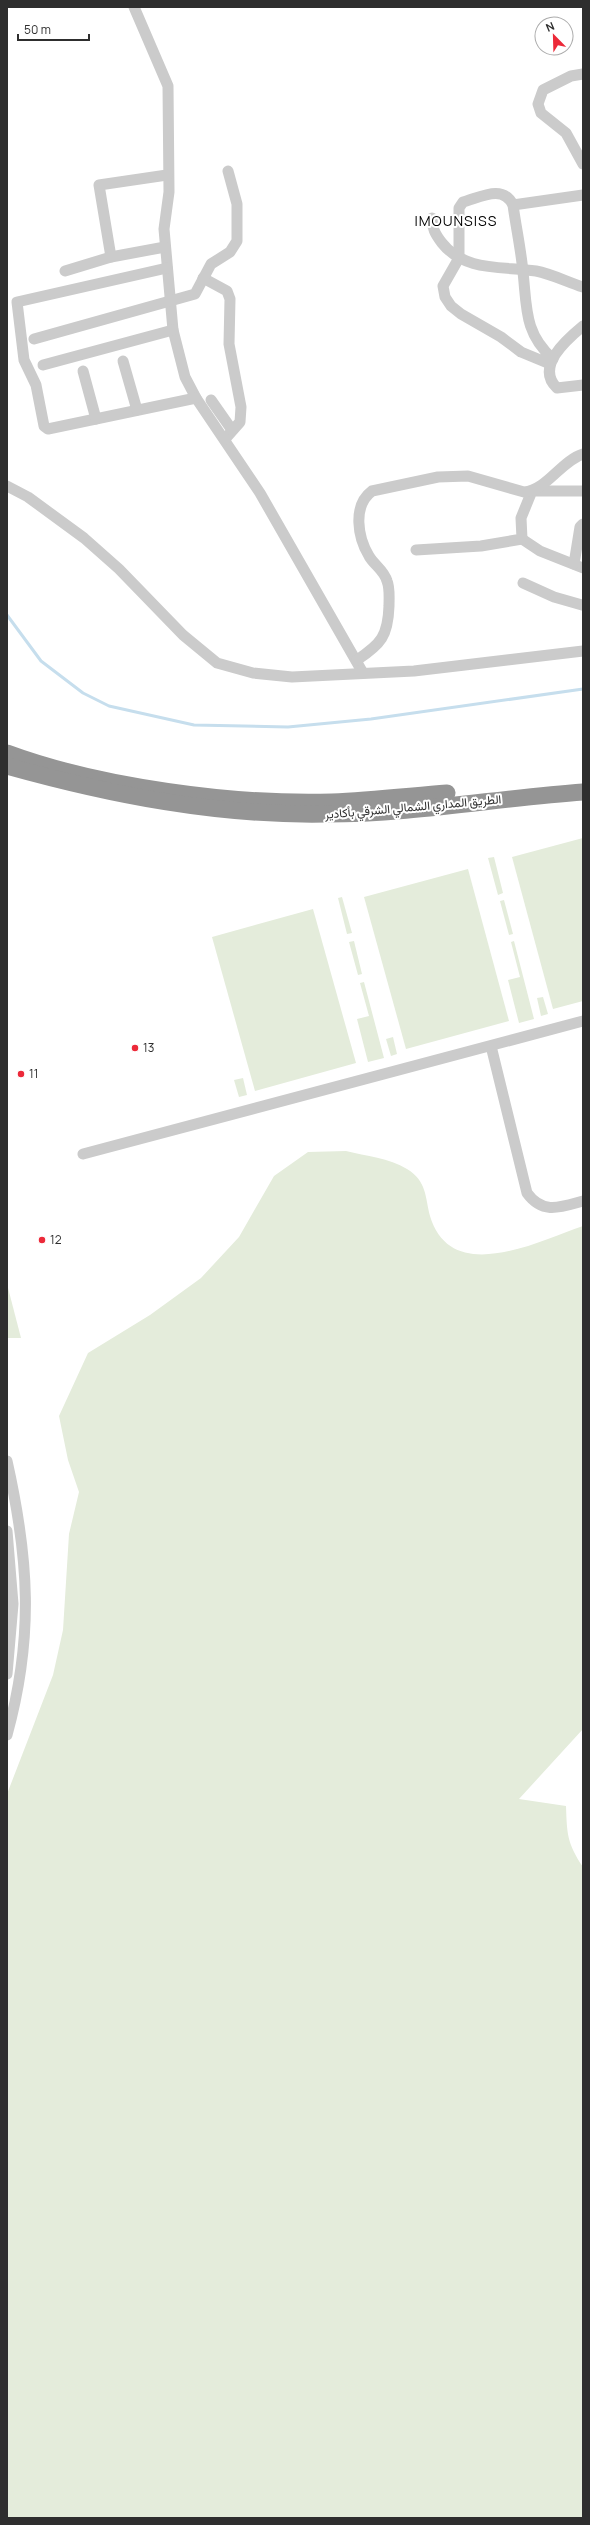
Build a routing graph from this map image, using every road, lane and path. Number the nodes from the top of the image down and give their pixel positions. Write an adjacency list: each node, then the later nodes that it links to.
1 (134, 7): 5 (street)
2 (583, 74): 3 (street)
3 (583, 164)
4 (228, 171): 15 (street)
5 (168, 175): 9 (street); 10 (street)
6 (583, 195): 7 (street)
7 (513, 205): 11 (street); 14 (street)
8 (432, 218): 11 (street)
9 (165, 247): 10 (street); 12 (street)
10 (111, 256): 13 (street)
11 (459, 258): 14 (street); 22 (street)
12 (166, 268): 17 (street); 29 (street)
13 (64, 271)
14 (523, 272): 16 (street); 22 (street)
15 (202, 278): 17 (street); 30 (street)
16 (583, 287)
17 (170, 302): 19 (street); 20 (street)
18 (583, 326): 22 (street)
19 (174, 330): 23 (street); 26 (street)
20 (34, 339)
21 (123, 361): 28 (street)
22 (552, 362): 25 (street)
23 (43, 364)
24 (83, 371): 29 (street)
25 (583, 385)
26 (196, 398): 28 (street); 31 (street)
27 (211, 400): 30 (street)
28 (138, 410): 29 (street)
29 (96, 419)
30 (232, 430): 31 (street)
31 (225, 439): 43 (street)
32 (583, 454): 34 (street)
33 (7, 486): 44 (street)
34 (532, 491): 35 (street); 37 (street); 43 (street)
35 (583, 491)
36 (583, 524): 39 (street)
37 (522, 539): 38 (street); 39 (street)
38 (416, 550)
39 (578, 566)
40 (523, 583): 41 (street)
41 (583, 604)
42 (583, 651): 44 (street)
43 (357, 660): 44 (street)
44 (363, 673)
45 (7, 753): 47 (highway, الطريق المداري الشمالي الشرقي بأكادير)
46 (7, 766): 48 (highway, الطريق المداري الشمالي الشرقي بأكادير)
47 (583, 781)
48 (583, 792)
49 (583, 1021): 50 (street)
50 (491, 1046): 51 (street); 52 (street)
51 (84, 1154)
52 (583, 1201)
53 (7, 1461): 56 (street)
54 (7, 1531): 55 (street)
55 (7, 1674)
56 (7, 1736)

